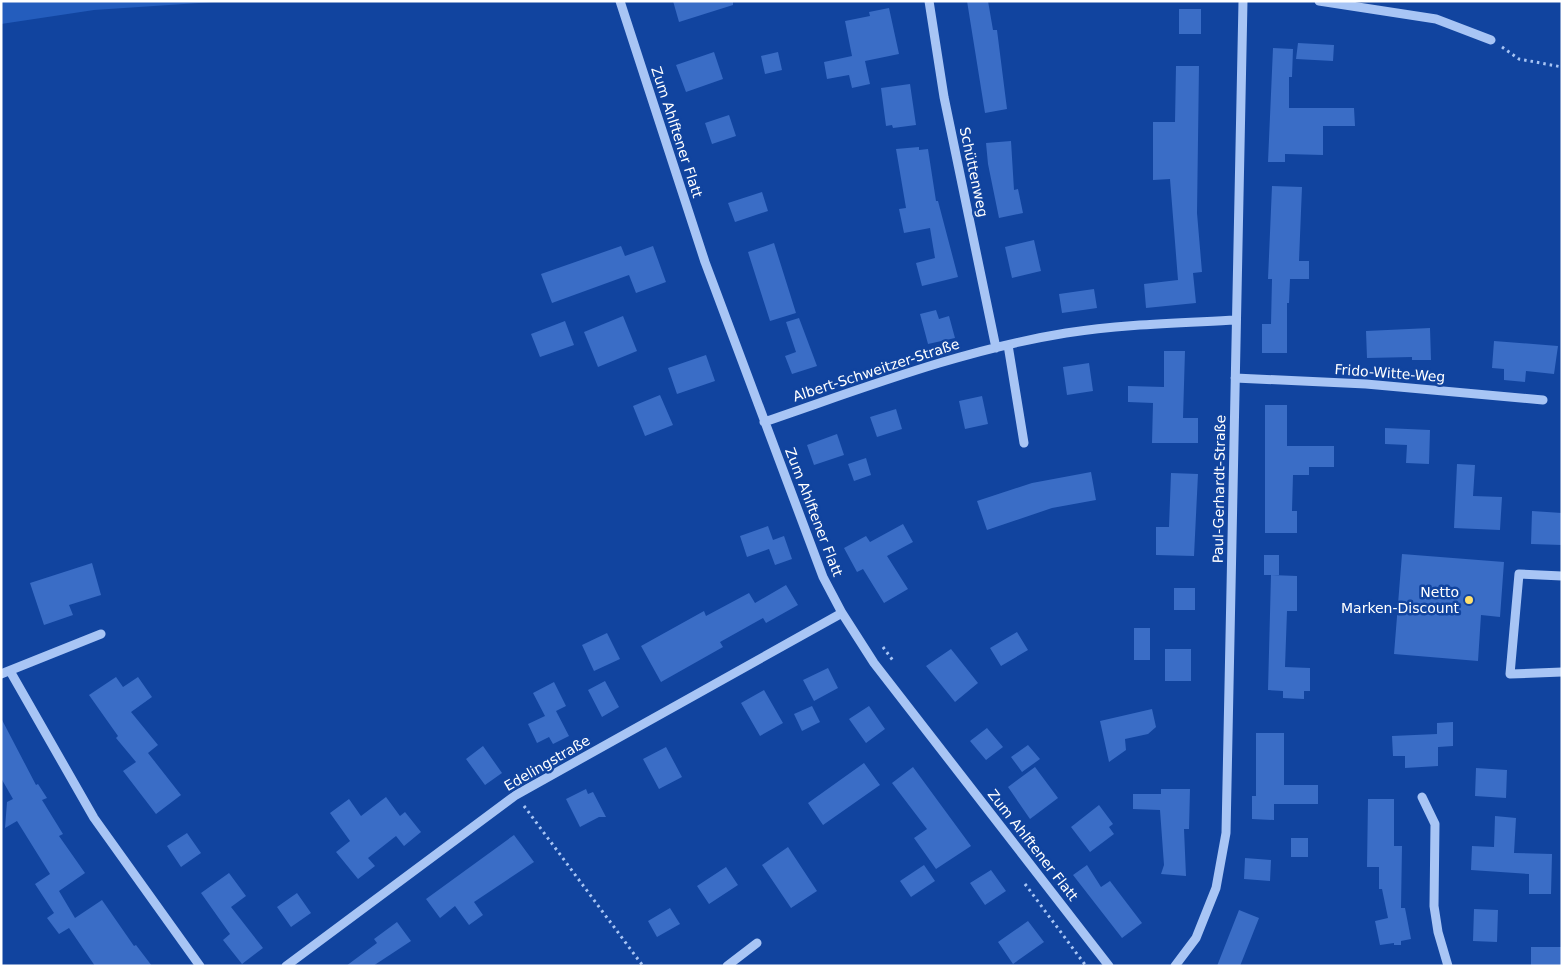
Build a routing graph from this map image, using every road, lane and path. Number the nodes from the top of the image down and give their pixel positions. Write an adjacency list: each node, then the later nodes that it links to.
1 (620, 1): 12 (street, Zum Ahlftener Flatt)
2 (930, 1): 9 (street, Schüttenweg)
3 (1243, 1): 7 (street, Paul-Gerhardt-Straße)
4 (1318, 1): 5 (street)
5 (1491, 40): 6 (path)
6 (1562, 67)
7 (1236, 320): 8 (street, Albert-Schweitzer-Straße); 10 (street, Paul-Gerhardt-Straße)
8 (1008, 345): 9 (street, Albert-Schweitzer-Straße); 13 (street)
9 (996, 348): 12 (street, Albert-Schweitzer-Straße)
10 (1235, 378): 11 (street, Frido-Witte-Weg); 29 (street, Paul-Gerhardt-Straße)
11 (1543, 400)
12 (764, 422): 15 (street, Zum Ahlftener Flatt)
13 (1024, 443)
14 (1562, 576): 19 (street)
15 (842, 614): 21 (street, Edelingstraße); 28 (street, Zum Ahlftener Flatt)
16 (101, 634): 20 (street)
17 (877, 639): 18 (path)
18 (895, 663)
19 (1562, 672)
20 (5, 673): 24 (street)
21 (516, 795): 25 (street, Edelingstraße); 26 (path)
22 (1422, 797): 30 (street)
23 (757, 943): 27 (street)
24 (200, 966)
25 (286, 966)
26 (643, 966)
27 (727, 966)
28 (1109, 966)
29 (1175, 966)
30 (1448, 966)

